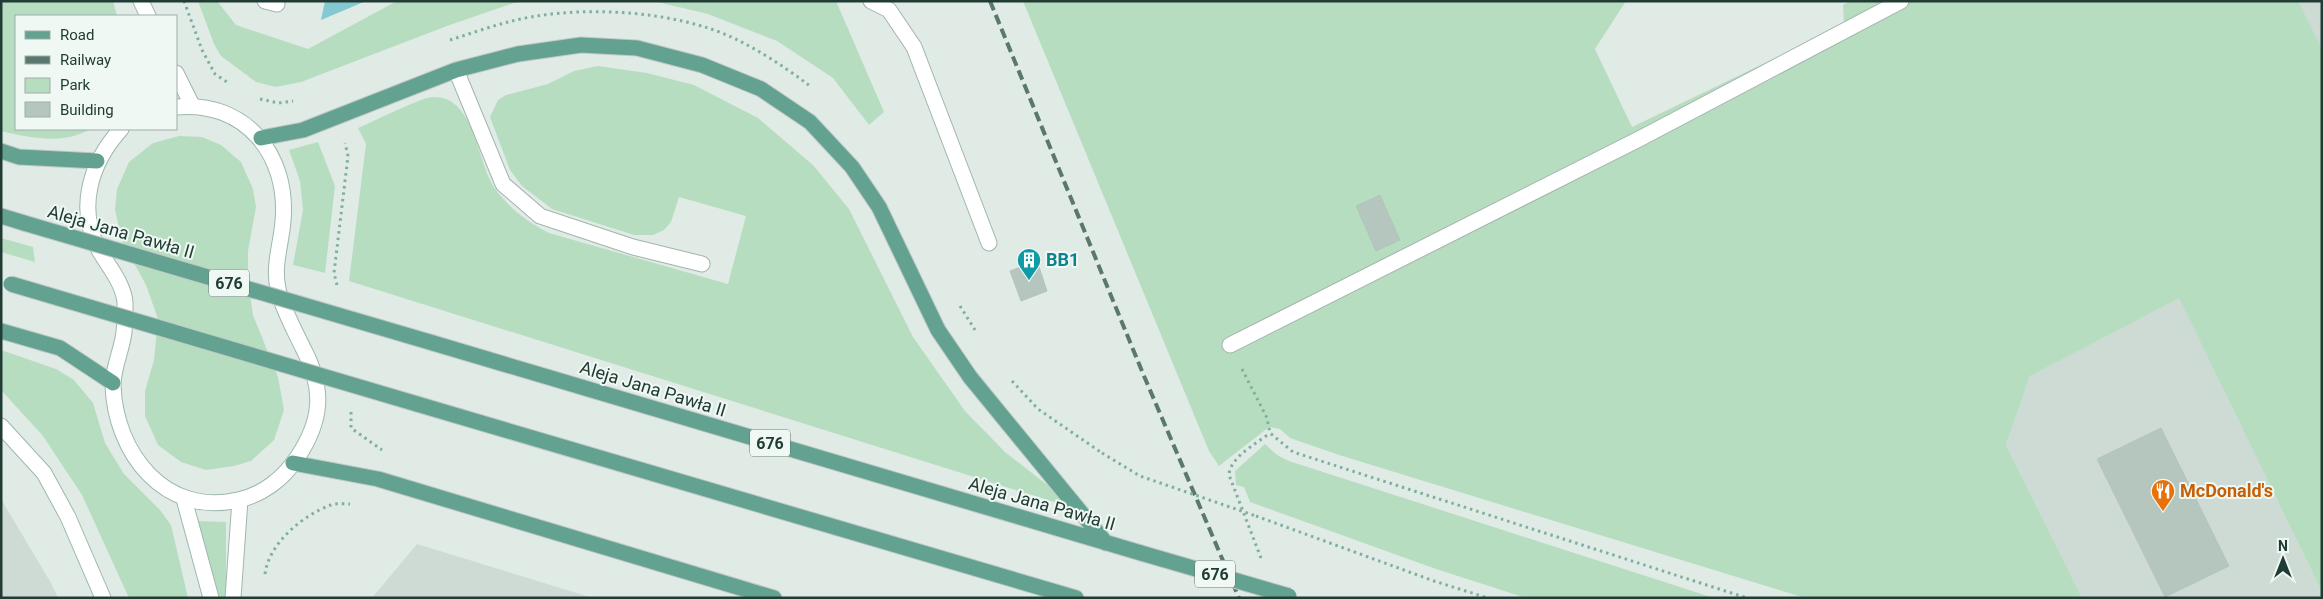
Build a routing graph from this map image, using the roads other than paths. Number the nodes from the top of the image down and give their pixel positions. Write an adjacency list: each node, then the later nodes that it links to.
1 (871, 1): 12 (street)
2 (1901, 1): 16 (street)
3 (456, 70): 8 (main road); 13 (street); 22 (main road)
4 (178, 77): 5 (street)
5 (192, 105): 6 (street); 8 (street)
6 (178, 106)
7 (120, 130): 10 (street)
8 (261, 138): 19 (street)
9 (1, 152): 10 (main road)
10 (97, 161): 17 (street)
11 (1, 216): 22 (main road, Aleja Jana Pawła II / 676, bridge)
12 (989, 243)
13 (702, 264)
14 (6, 283): 28 (main road, bridge)
15 (1, 331): 17 (main road)
16 (1230, 345)
17 (113, 383): 20 (street)
18 (1, 426): 24 (street)
19 (294, 463): 21 (street); 27 (main road)
20 (184, 499): 21 (street); 25 (street)
21 (240, 500): 26 (street)
22 (1106, 543): 23 (main road, Aleja Jana Pawła II / 676, bridge)
23 (1292, 597)
24 (103, 598)
25 (211, 598)
26 (232, 598)
27 (774, 598)
28 (1076, 598)

